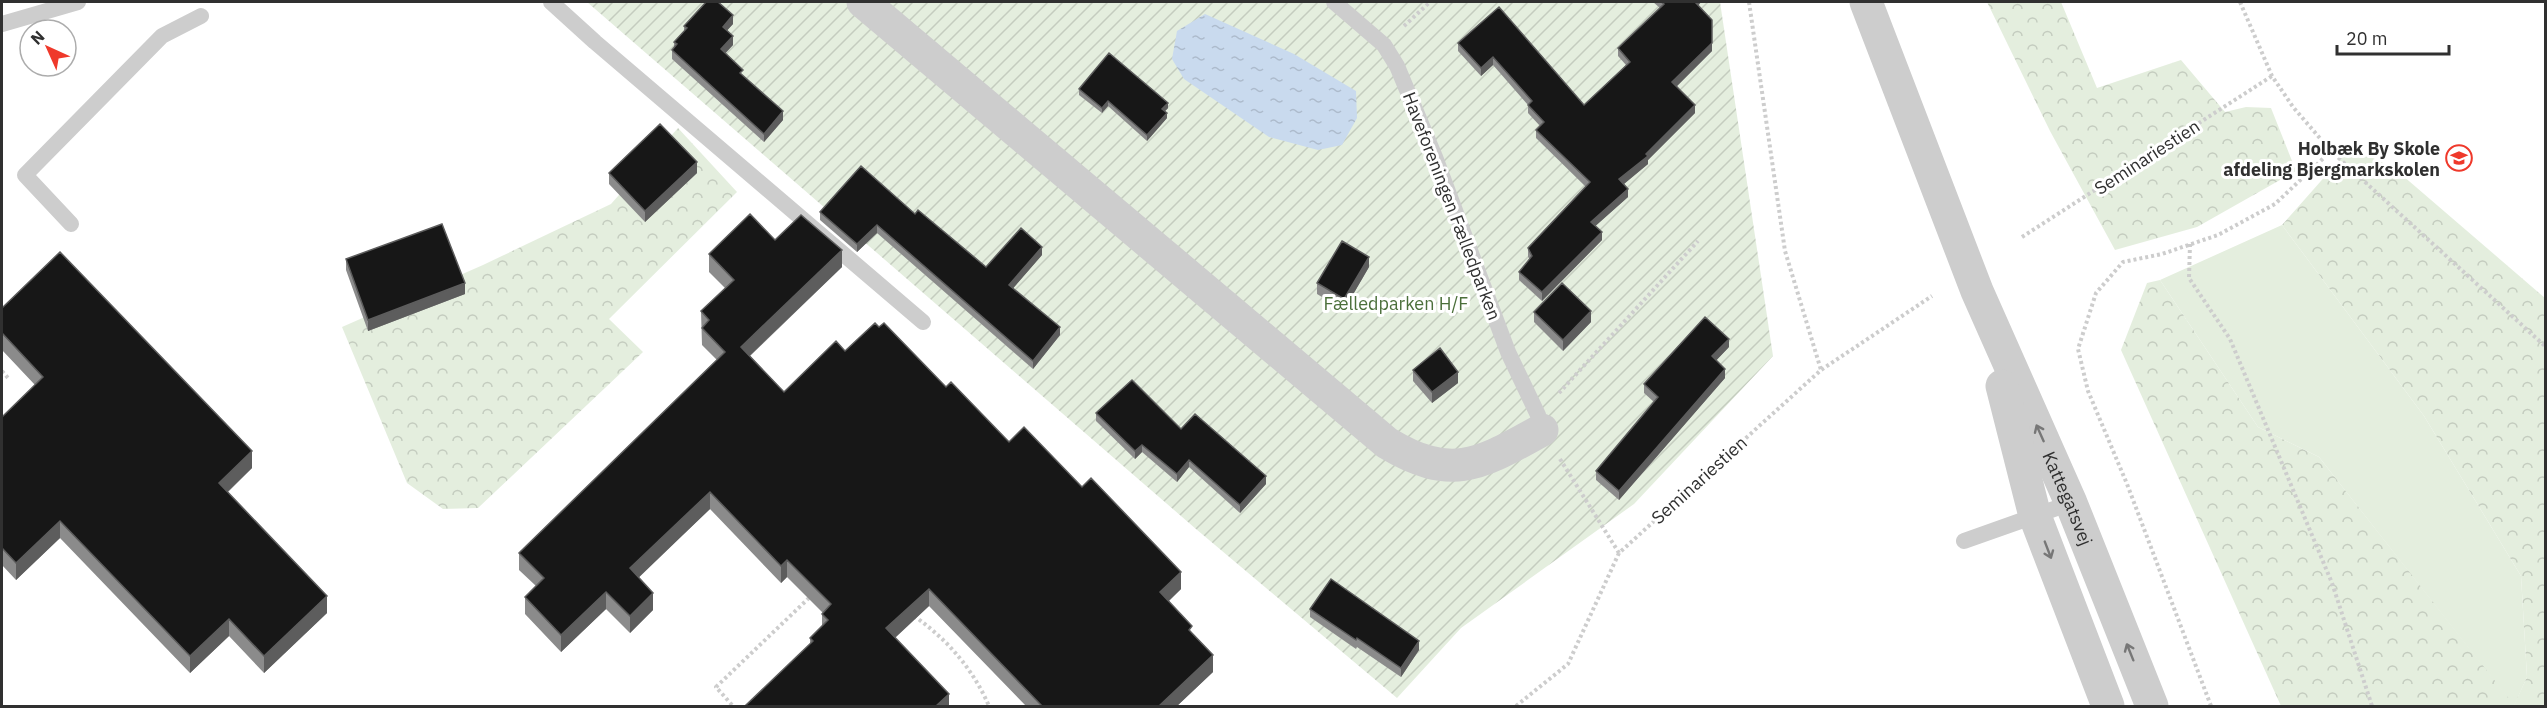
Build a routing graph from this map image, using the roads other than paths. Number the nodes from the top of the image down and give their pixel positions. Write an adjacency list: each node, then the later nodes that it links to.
1 (78, 2): 7 (lane)
2 (551, 2): 10 (lane)
3 (863, 2): 11 (street)
4 (1334, 2): 11 (lane, Haveforeningen Fælledparken)
5 (1866, 2): 9 (street, Kattegatsvej)
6 (201, 16): 8 (lane)
7 (2, 24)
8 (71, 224)
9 (1977, 291): 12 (street, Kattegatsvej, one-way to 9); 13 (street, Kattegatsvej)
10 (922, 322)
11 (1540, 423)
12 (2071, 503): 13 (lane); 16 (street, Kattegatsvej, one-way to 12)
13 (2035, 516): 14 (lane); 15 (street, Kattegatsvej, one-way to 15)
14 (1964, 541)
15 (2108, 706)
16 (2152, 706)

